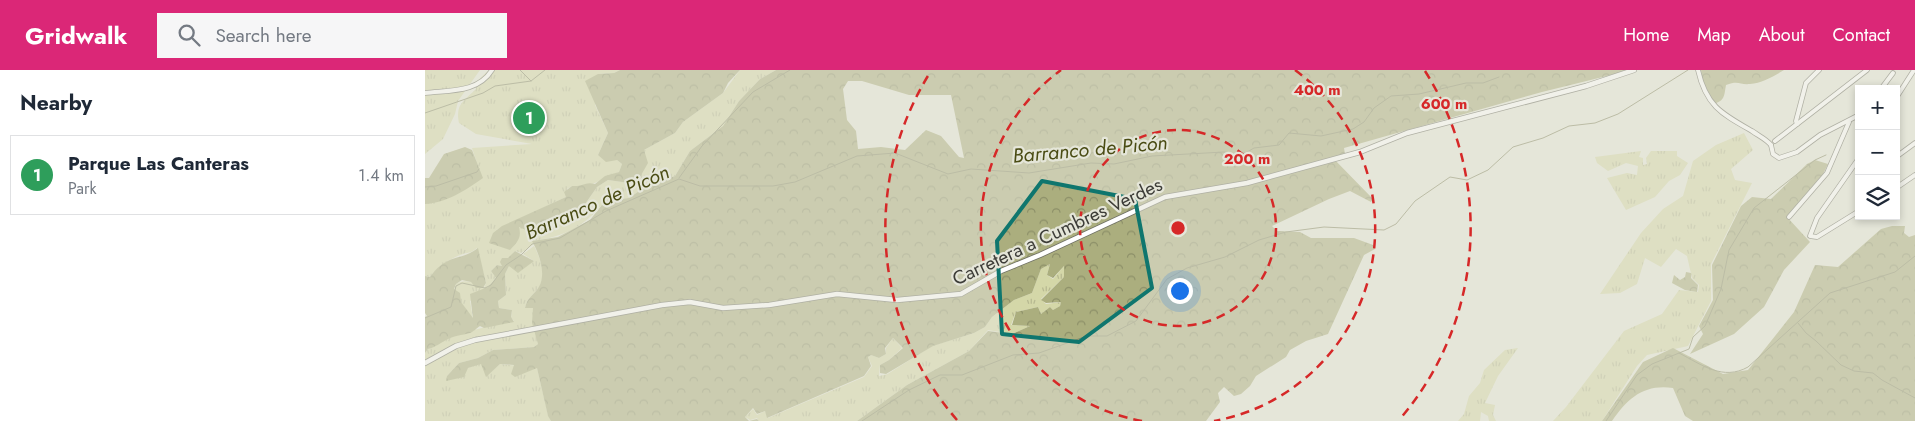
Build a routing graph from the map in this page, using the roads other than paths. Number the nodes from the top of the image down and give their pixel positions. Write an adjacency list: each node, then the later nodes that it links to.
1 (492, 70): 10 (street)
2 (1634, 70): 22 (street, Carretera a Cumbres Verdes)
3 (1698, 70): 14 (street)
4 (1819, 70): 13 (street)
5 (1867, 70): 13 (street)
6 (1914, 70): 9 (street)
7 (1893, 73): 8 (street)
8 (1884, 85)
9 (1900, 92)
10 (425, 93)
11 (1855, 119): 12 (street)
12 (1849, 122): 14 (street); 21 (street)
13 (1797, 124): 14 (street)
14 (1769, 143)
15 (1915, 143): 16 (street)
16 (1900, 154)
17 (1855, 164): 20 (street)
18 (1915, 175): 19 (street)
19 (1900, 185)
20 (1855, 213)
21 (1789, 218)
22 (425, 362)

